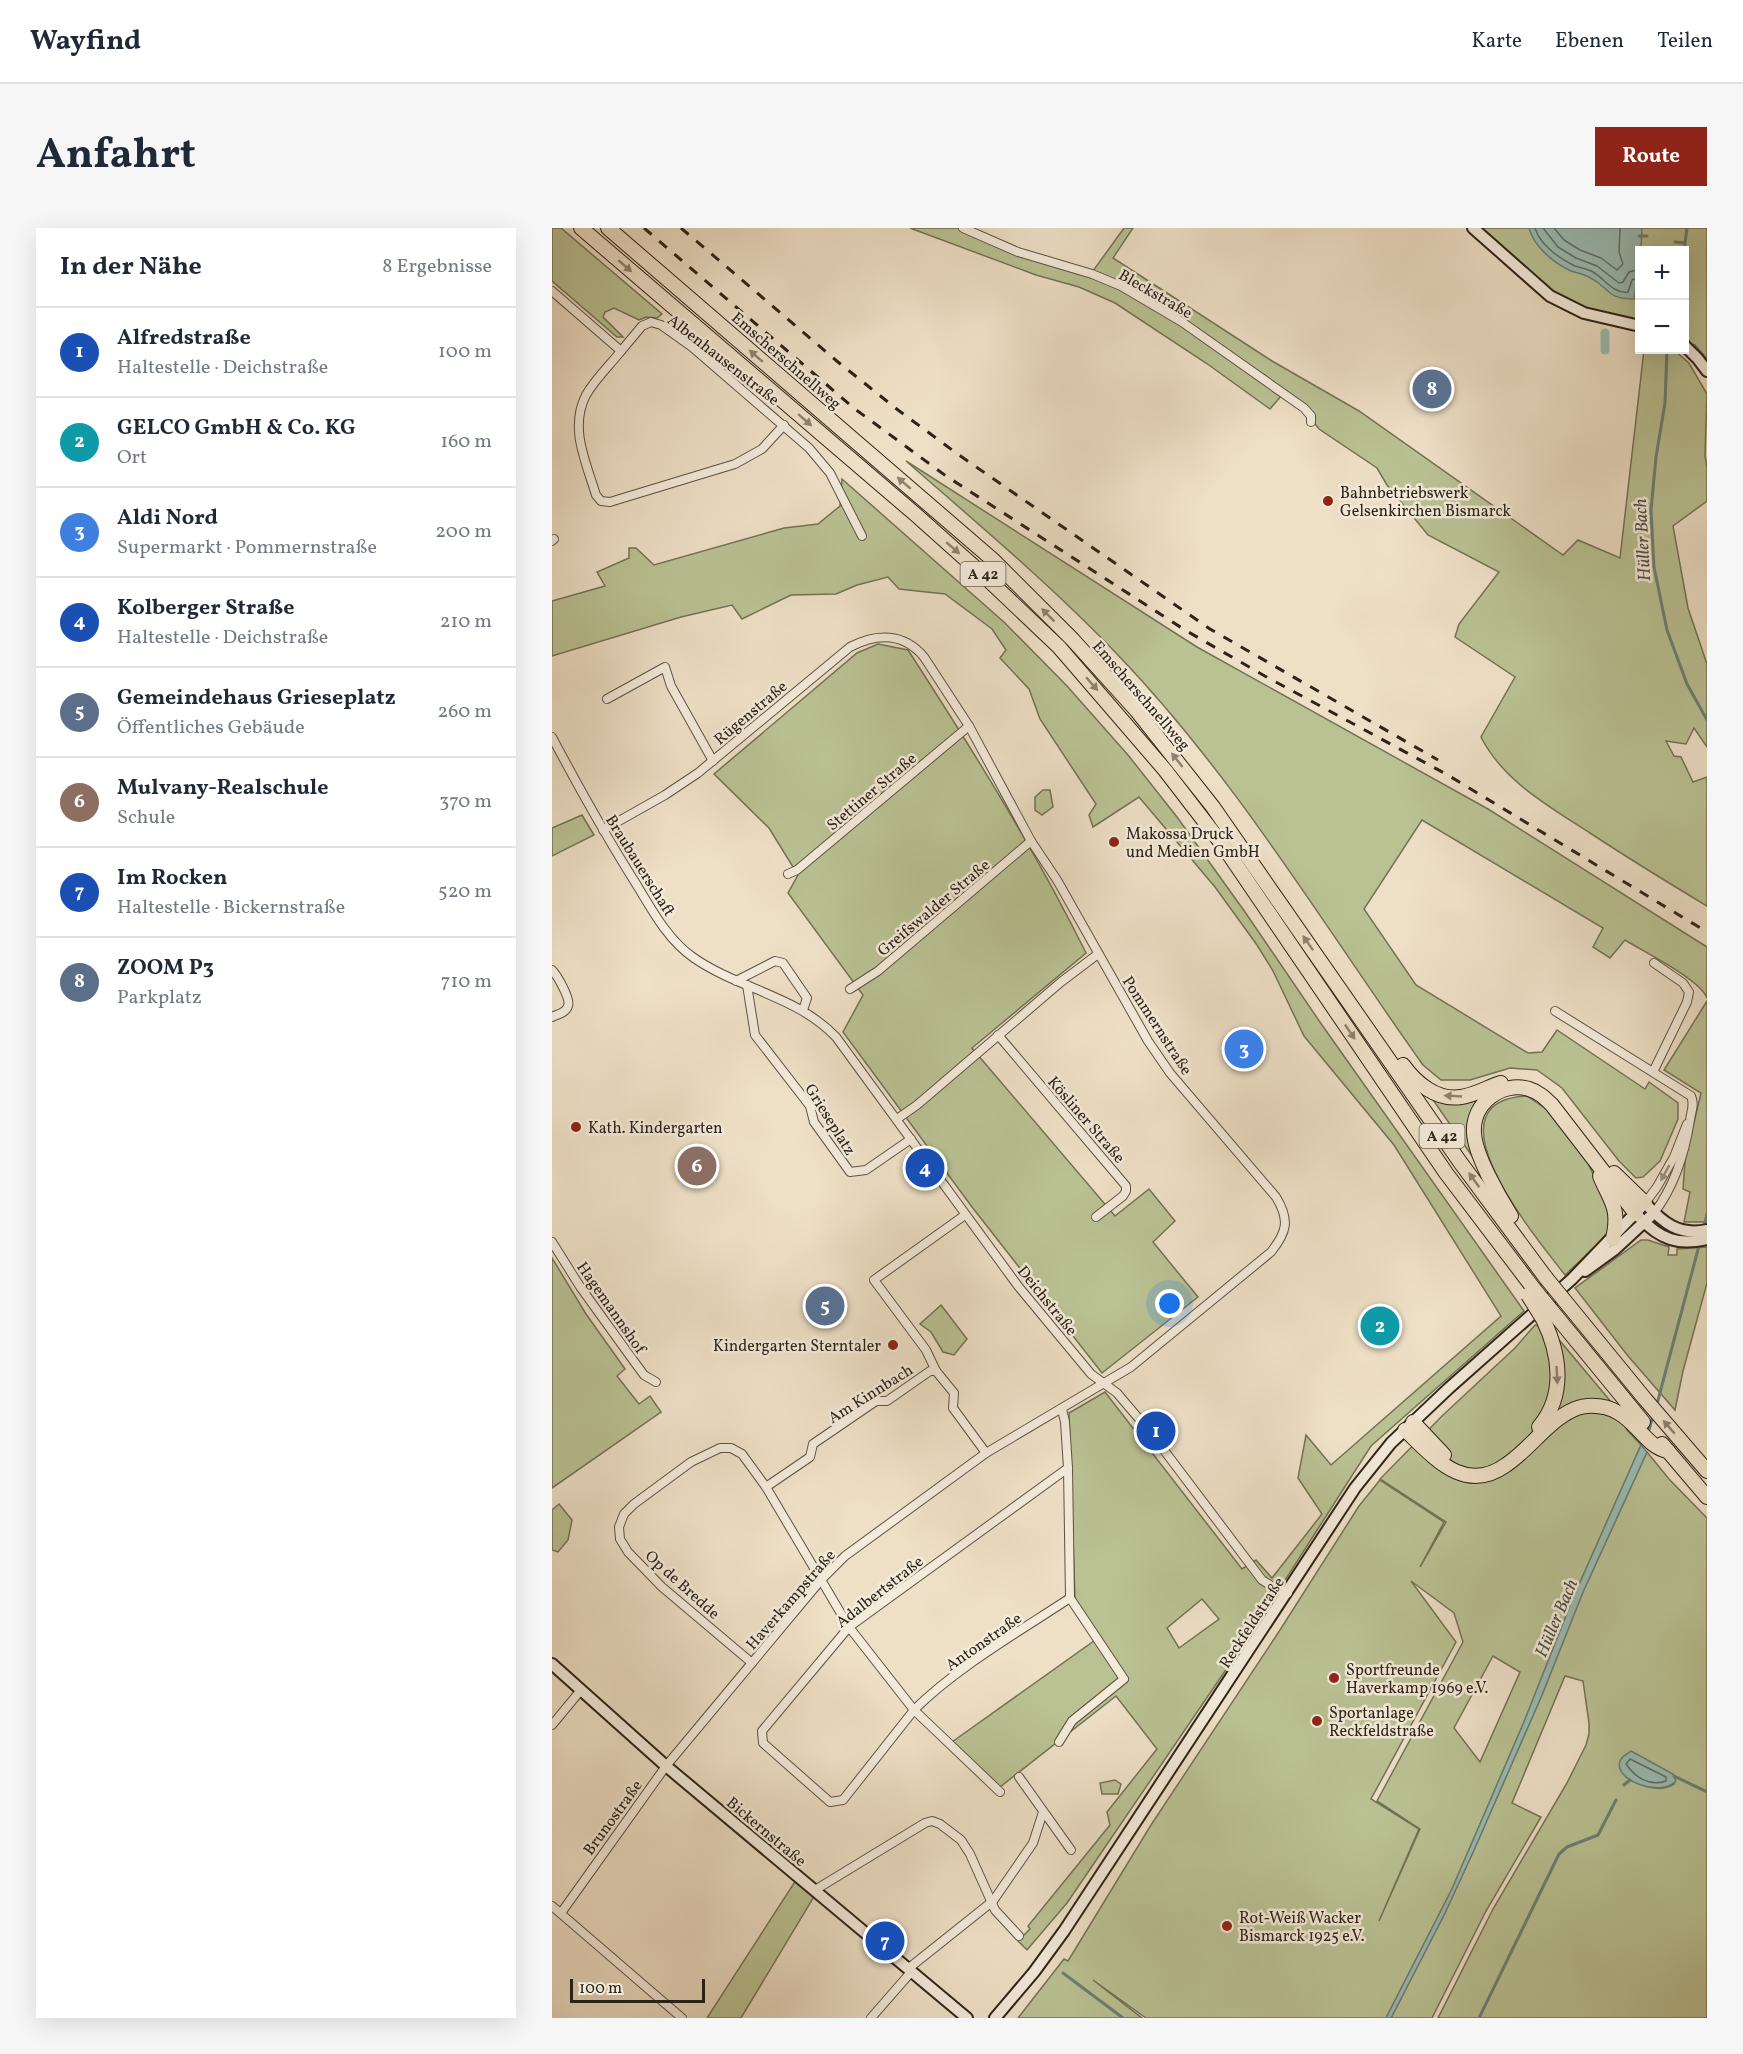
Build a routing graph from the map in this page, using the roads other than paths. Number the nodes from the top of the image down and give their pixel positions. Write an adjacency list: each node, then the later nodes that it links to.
1 (581, 228): 47 (highway, Emscherschnellweg / A 42, one-way to 47, bridge)
2 (608, 228): 27 (highway, Emscherschnellweg / A 42, one-way to 2)
3 (963, 228): 10 (street, Bleckstraße)
4 (1473, 228): 6 (street)
5 (552, 291): 8 (street)
6 (1635, 325)
7 (1689, 350): 9 (street)
8 (621, 351): 11 (street, Albenhausenstraße); 11 (street, Albenhausenstraße)
9 (1707, 371)
10 (1311, 422)
11 (784, 425): 12 (street, Albenhausenstraße)
12 (862, 536)
13 (917, 649): 15 (street, Pommernstraße); 17 (street, Rügenstraße)
14 (608, 699): 17 (street)
15 (969, 726): 19 (street, Pommernstraße); 20 (street, Stettiner Straße)
16 (552, 737): 18 (street, Braubauerschaft)
17 (713, 761): 18 (street, Rügenstraße)
18 (603, 830): 24 (street, Braubauerschaft)
19 (1030, 841): 21 (street, Pommernstraße); 26 (street, Greifswalder Straße)
20 (788, 874)
21 (1098, 954): 31 (street); 50 (street, Pommernstraße)
22 (1654, 963): 32 (street)
23 (552, 970): 30 (street)
24 (736, 981): 25 (street, Deichstraße); 28 (street)
25 (747, 985): 28 (street, Deichstraße); 35 (street, Grieseplatz)
26 (850, 989)
27 (1342, 991): 37 (highway, one-way to 27); 45 (highway, Emscherschnellweg / A 42, one-way to 27)
28 (803, 1010): 34 (street, Deichstraße)
29 (1555, 1011): 32 (street, Reckfeldstraße)
30 (552, 1017)
31 (998, 1035): 34 (street); 39 (street, Kösliner Straße)
32 (1653, 1072): 33 (street, Reckfeldstraße)
33 (1690, 1117): 37 (street, Reckfeldstraße, one-way to 37); 37 (street, Reckfeldstraße)
34 (897, 1119): 35 (street, Deichstraße)
35 (911, 1139): 38 (street, Deichstraße)
36 (1591, 1155): 37 (highway); 42 (highway); 45 (highway)
37 (1645, 1213): 41 (street); 42 (street, Reckfeldstraße); 46 (street, Reckfeldstraße)
38 (965, 1215): 48 (street); 50 (street, Deichstraße)
39 (1096, 1217)
40 (1707, 1230): 41 (street)
41 (1687, 1237): 43 (street)
42 (1613, 1239): 46 (street, Reckfeldstraße)
43 (1707, 1239)
44 (552, 1242): 49 (street, Hagemannshof)
45 (1546, 1278): 56 (highway, A 42, one-way to 45, bridge)
46 (1572, 1279): 53 (street, Reckfeldstraße)
47 (1547, 1315): 52 (highway, A 42); 53 (highway, one-way to 53)
48 (936, 1371): 54 (street); 57 (street, Am Kinnbach)
49 (656, 1382)
50 (1105, 1383): 51 (street, Haverkampstraße); 60 (street, Deichstraße)
51 (1062, 1409): 54 (street, Haverkampstraße); 55 (street)
52 (1636, 1420): 53 (highway); 58 (highway)
53 (1409, 1426): 60 (street, Reckfeldstraße)
54 (986, 1453): 59 (street, Haverkampstraße)
55 (1068, 1468): 61 (street); 62 (street, Adalbertstraße)
56 (1707, 1471)
57 (766, 1486): 59 (street, Op de Bredde); 63 (street, Op de Bredde)
58 (1707, 1497)
59 (821, 1580): 62 (street); 63 (street, Haverkampstraße)
60 (1288, 1593): 84 (street, Reckfeldstraße)
61 (1070, 1598): 66 (street, Antonstraße); 68 (street)
62 (849, 1627): 66 (street); 72 (street, Adalbertstraße)
63 (752, 1663): 69 (street, Haverkampstraße)
64 (552, 1664): 65 (street, Bickernstraße)
65 (581, 1690): 67 (street); 69 (street, Bickernstraße)
66 (914, 1710): 71 (street); 72 (street, Antonstraße)
67 (552, 1725)
68 (1059, 1742)
69 (666, 1766): 75 (street, Bickernstraße); 78 (street, Brunostraße)
70 (1019, 1777): 73 (street)
71 (1000, 1792)
72 (843, 1800)
73 (1043, 1812): 74 (street); 76 (street)
74 (1071, 1850)
75 (815, 1890): 76 (street); 80 (street, Bickernstraße)
76 (993, 1901): 79 (street); 80 (street)
77 (552, 1906): 78 (street)
78 (561, 1913): 81 (street)
79 (1019, 1936)
80 (910, 1969): 82 (street); 83 (street, Bickernstraße)
81 (682, 2018)
82 (870, 2018)
83 (967, 2018)
84 (995, 2018)

